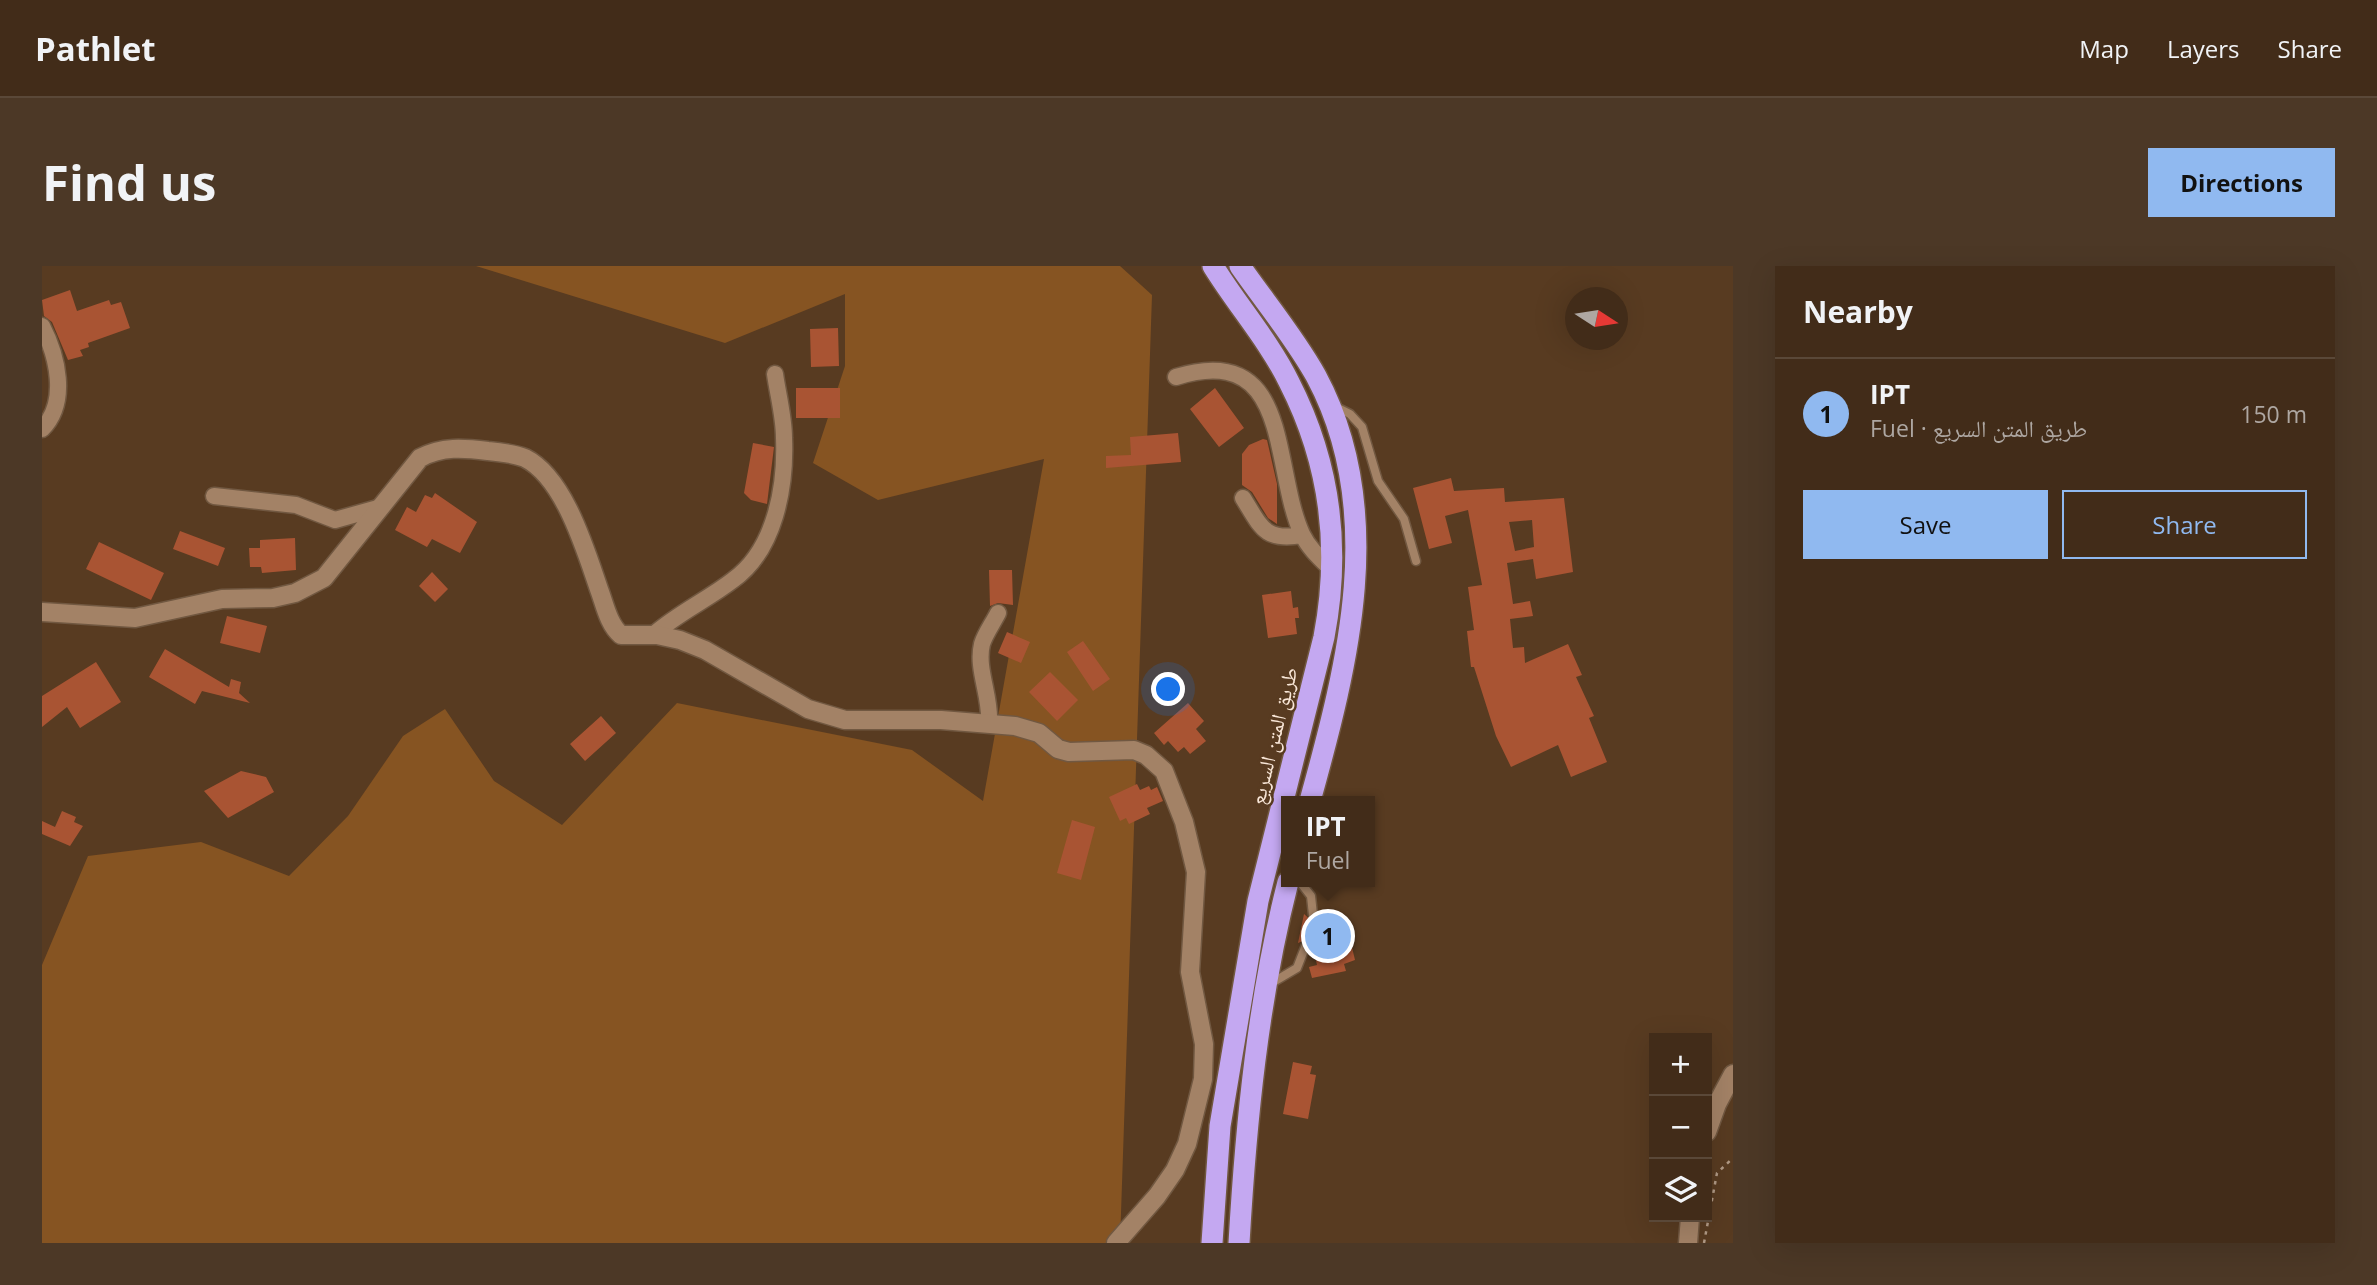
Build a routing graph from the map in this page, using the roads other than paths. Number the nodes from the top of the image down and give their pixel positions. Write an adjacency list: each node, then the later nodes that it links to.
1 (1213, 266): 13 (highway, طريق المتن السريع)
2 (1240, 266): 6 (highway)
3 (42, 326): 7 (street)
4 (775, 374): 16 (street)
5 (1176, 377): 11 (street)
6 (1328, 404): 12 (lane); 19 (highway)
7 (42, 429)
8 (214, 496): 10 (street)
9 (1243, 498): 11 (street)
10 (378, 508): 14 (street); 16 (street)
11 (1302, 535): 13 (street)
12 (1416, 561)
13 (1333, 571): 18 (highway, طريق المتن السريع)
14 (42, 612)
15 (998, 613): 17 (street)
16 (653, 635): 17 (street)
17 (989, 723): 29 (street)
18 (1284, 796)
19 (1311, 796)
20 (1281, 809): 30 (highway, طريق المتن السريع)
21 (1287, 887): 25 (highway)
22 (1304, 887): 23 (lane)
23 (1313, 915)
24 (1306, 944): 25 (lane)
25 (1267, 986): 31 (highway)
26 (1733, 1074): 27 (street)
27 (1712, 1118)
28 (1690, 1222): 32 (street)
29 (1116, 1243)
30 (1212, 1243)
31 (1239, 1243)
32 (1688, 1243)

